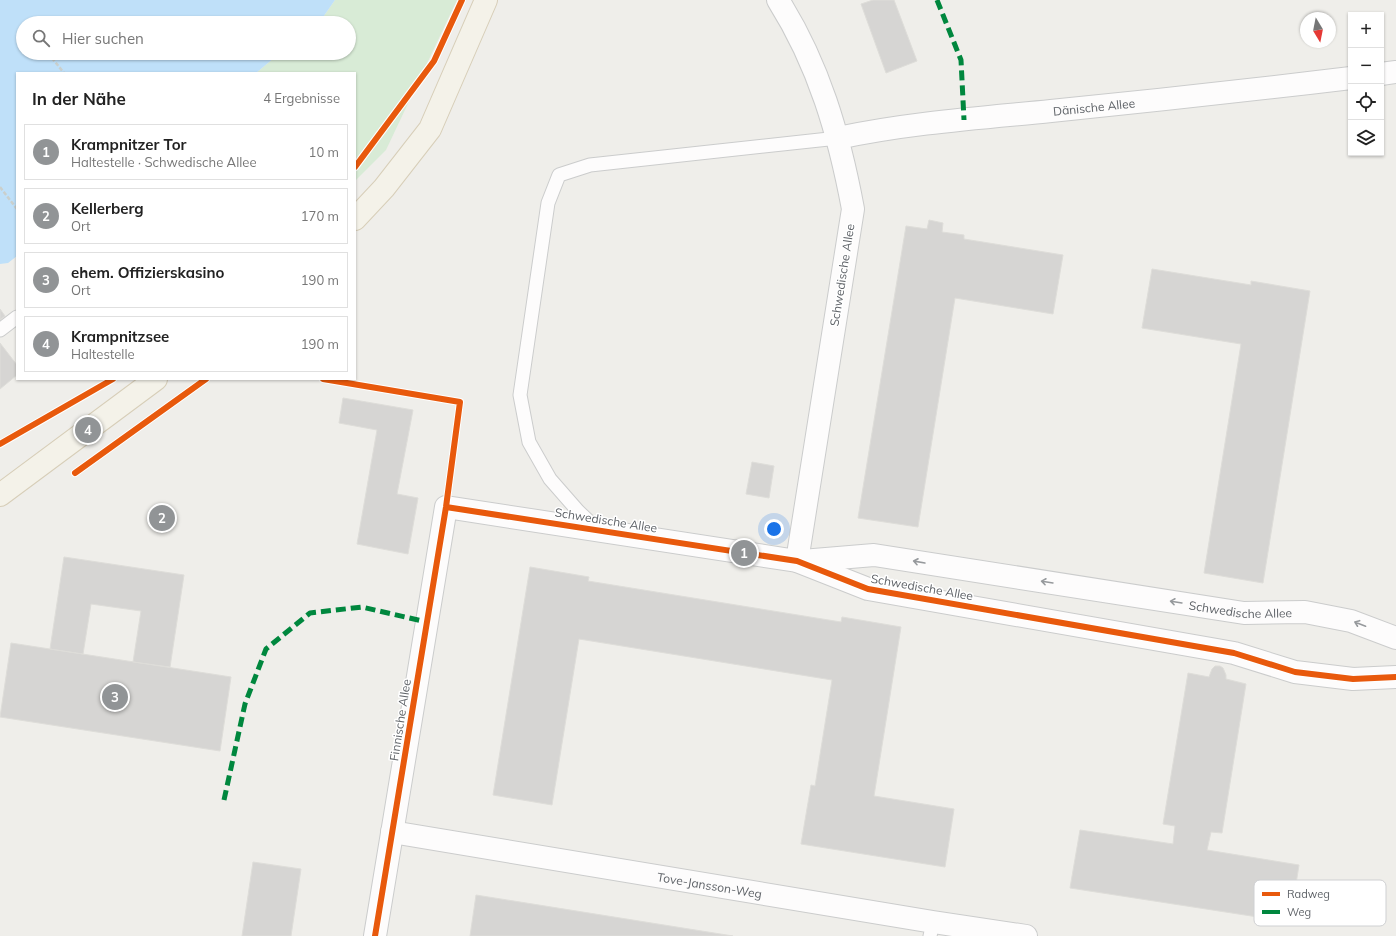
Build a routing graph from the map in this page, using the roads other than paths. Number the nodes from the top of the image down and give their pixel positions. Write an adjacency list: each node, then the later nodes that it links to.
1 (486, 0): 7 (main road)
2 (778, 0): 6 (street, Schwedische Allee)
3 (1396, 72): 4 (street)
4 (1384, 74)
5 (1348, 78): 6 (street, Dänische Allee)
6 (838, 138): 13 (lane); 14 (street, Schwedische Allee)
7 (356, 218)
8 (16, 318): 9 (lane)
9 (0, 330)
10 (155, 380): 11 (main road)
11 (0, 496)
12 (446, 507): 13 (street, Schwedische Allee); 17 (street, Finnische Allee)
13 (598, 530): 14 (street, Schwedische Allee)
14 (797, 561): 15 (street, Schwedische Allee, one-way to 14); 16 (street, Schwedische Allee)
15 (1396, 638)
16 (1396, 677)
17 (392, 832): 18 (street, Tove-Jansson-Weg); 19 (street, Finnische Allee)
18 (931, 929): 20 (street, Tove-Jansson-Weg)
19 (375, 936)
20 (1026, 936)

